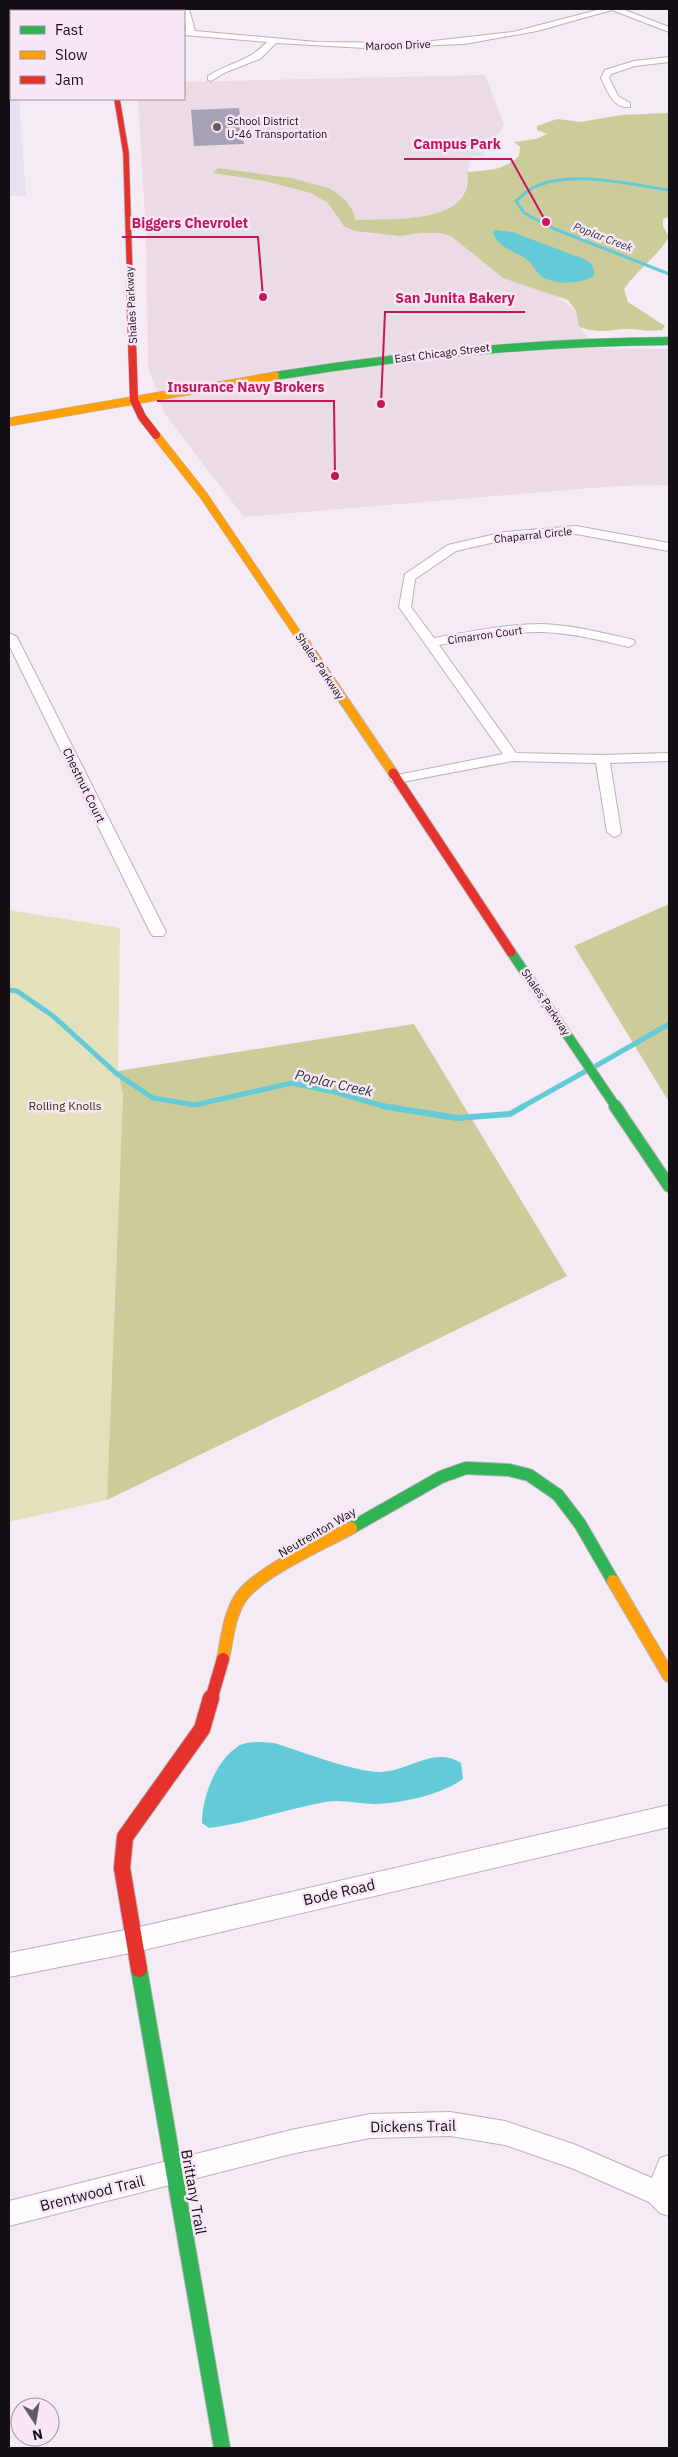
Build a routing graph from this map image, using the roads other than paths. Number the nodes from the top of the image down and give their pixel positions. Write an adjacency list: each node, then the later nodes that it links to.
1 (185, 9): 5 (street)
2 (609, 9): 6 (street, Maroon Drive)
3 (616, 9): 4 (street)
4 (669, 30)
5 (187, 33): 6 (street, Maroon Drive)
6 (273, 41): 8 (street)
7 (669, 60): 10 (street)
8 (211, 78)
9 (117, 100): 12 (street, Shales Parkway)
10 (627, 105)
11 (669, 341): 12 (street, East Chicago Street)
12 (134, 400): 13 (street, East Chicago Street); 21 (street, Shales Parkway)
13 (9, 422)
14 (669, 547): 16 (street, Chaparral Circle)
15 (10, 637): 23 (street, Chestnut Court)
16 (429, 643): 17 (street, Cimarron Court); 18 (street, Chaparral Circle)
17 (629, 643)
18 (512, 757): 20 (street); 21 (street)
19 (669, 757): 20 (street)
20 (602, 759): 22 (street)
21 (397, 779): 24 (street, Shales Parkway)
22 (614, 832)
23 (158, 932)
24 (669, 1186)
25 (669, 1676): 27 (street, Neutrenton Way)
26 (669, 1816): 27 (street, Bode Road)
27 (135, 1940): 28 (street, Bode Road); 30 (street, Brittany Trail)
28 (9, 1965)
29 (669, 2167): 31 (street)
30 (176, 2171): 31 (street, Dickens Trail); 32 (street, Brentwood Trail); 33 (street, Brittany Trail)
31 (663, 2199)
32 (9, 2214)
33 (222, 2448)

